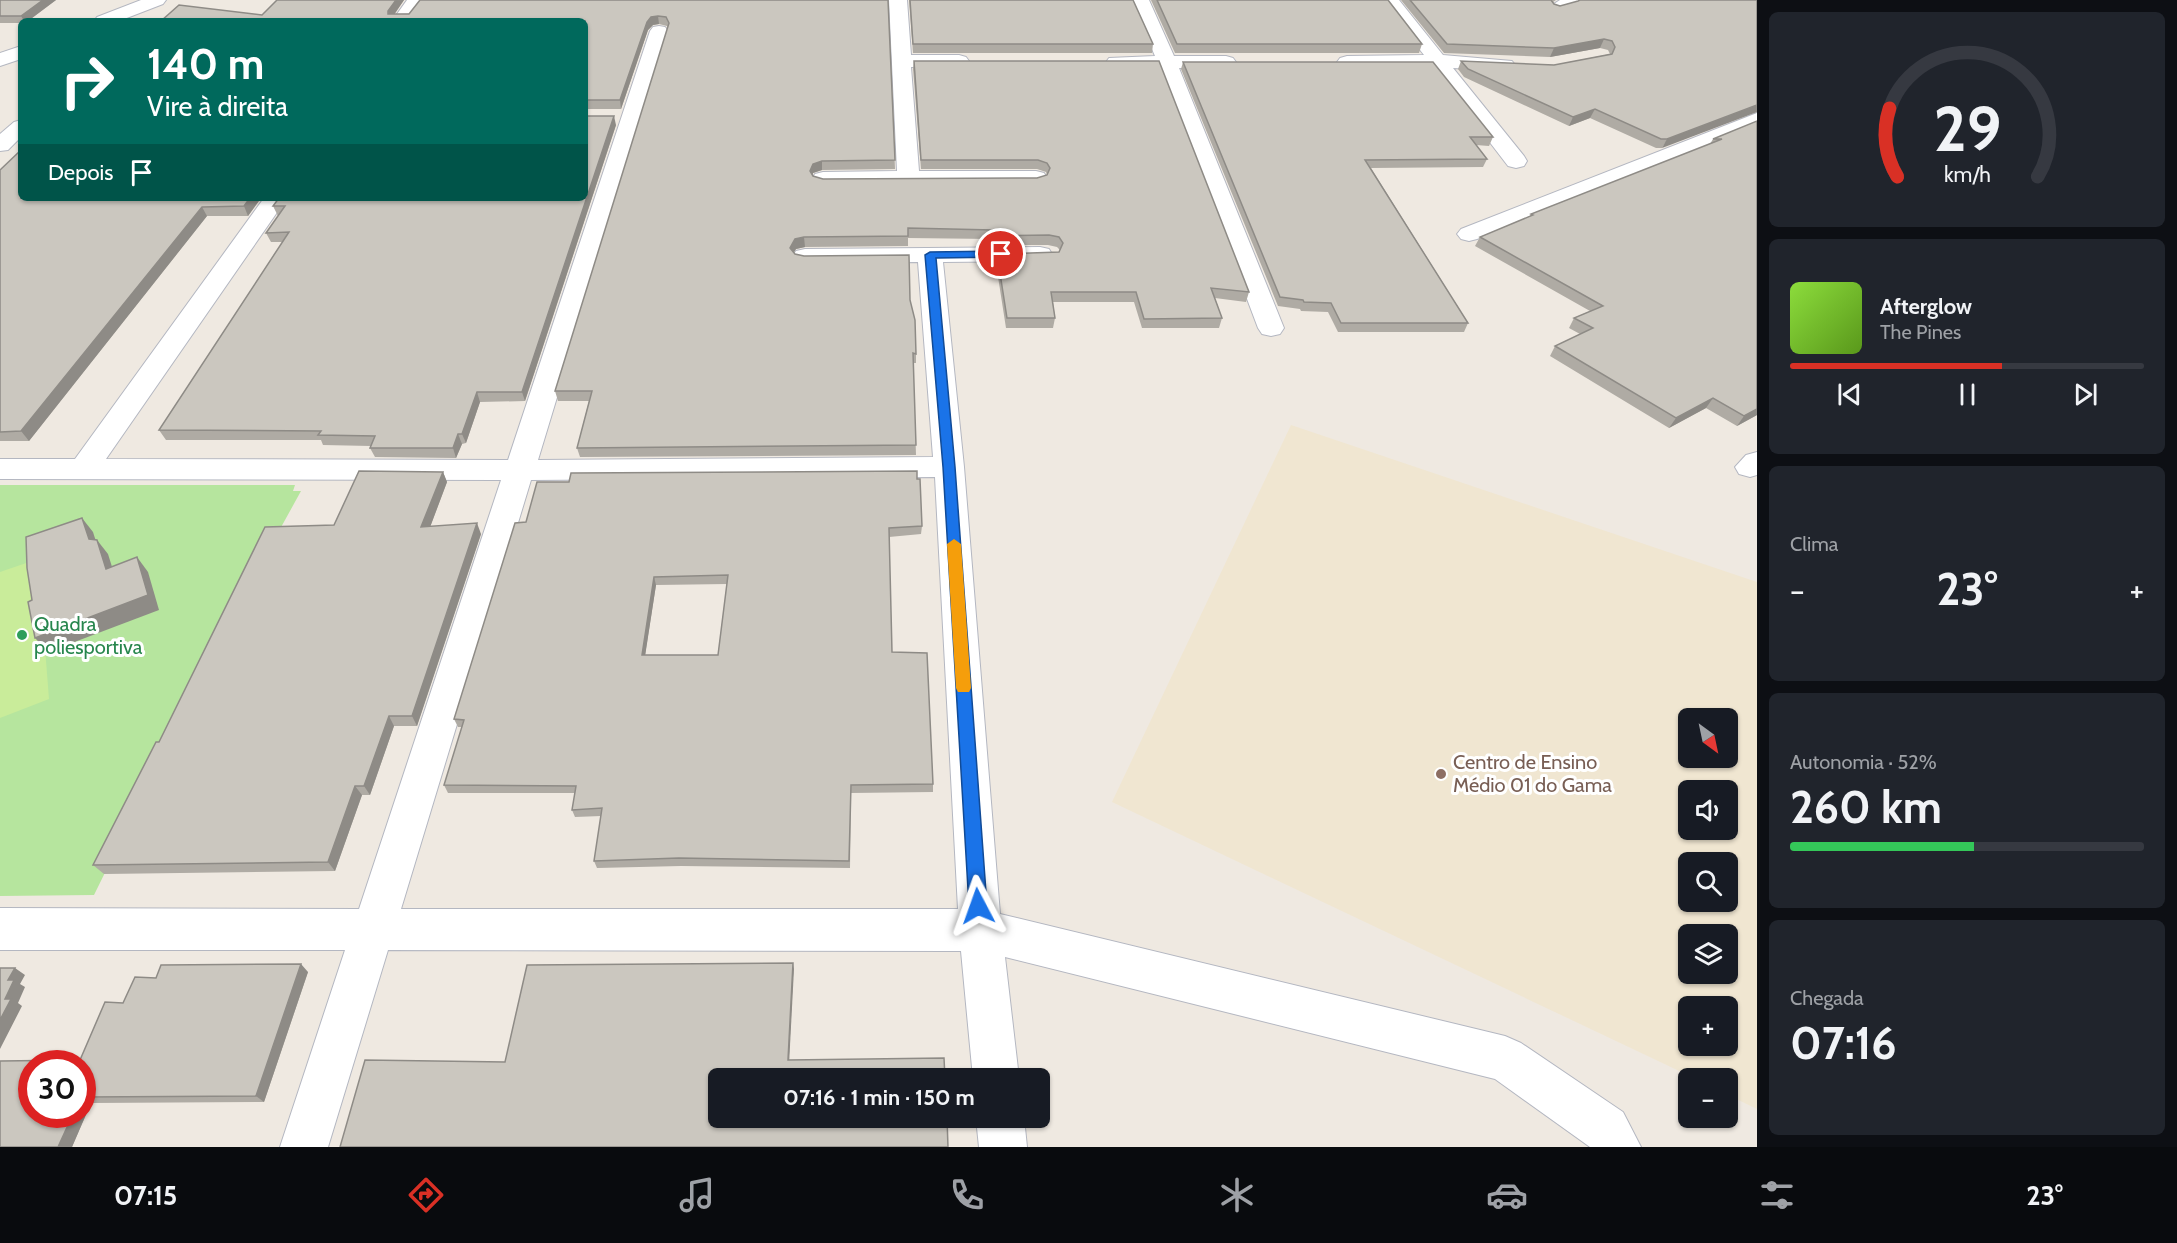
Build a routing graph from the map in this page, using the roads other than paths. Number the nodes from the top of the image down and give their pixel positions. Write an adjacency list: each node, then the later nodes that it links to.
1 (158, 0): 8 (street)
2 (416, 0): 9 (street)
3 (898, 0): 13 (street)
4 (1140, 0): 17 (street)
5 (1390, 0): 14 (street)
6 (1575, 0): 7 (street)
7 (1558, 7)
8 (111, 18)
9 (404, 18)
10 (658, 31): 37 (street)
11 (18, 53): 12 (street)
12 (0, 60)
13 (901, 61): 15 (street); 26 (street)
14 (1440, 61): 19 (street); 20 (street); 24 (street)
15 (982, 62)
16 (1097, 62): 17 (street)
17 (1167, 62): 18 (street); 33 (street)
18 (1250, 62)
19 (1333, 62)
20 (1528, 66)
21 (1752, 124): 29 (street)
22 (18, 129): 23 (street)
23 (0, 145)
24 (1516, 161)
25 (1036, 177): 26 (street)
26 (908, 178): 27 (street)
27 (823, 179)
28 (274, 201): 35 (street)
29 (1469, 234)
30 (1048, 254): 32 (street)
31 (806, 255): 32 (street)
32 (930, 255): 34 (street)
33 (1271, 328)
34 (949, 467): 37 (street); 40 (street)
35 (84, 468): 36 (street); 37 (street)
36 (0, 469)
37 (521, 470): 39 (street)
38 (0, 929): 39 (street)
39 (374, 930): 40 (street); 43 (street)
40 (980, 930): 41 (street); 45 (street)
41 (995, 1068)
42 (1001, 1128): 44 (street)
43 (304, 1147)
44 (1003, 1147)
45 (1617, 1147)

